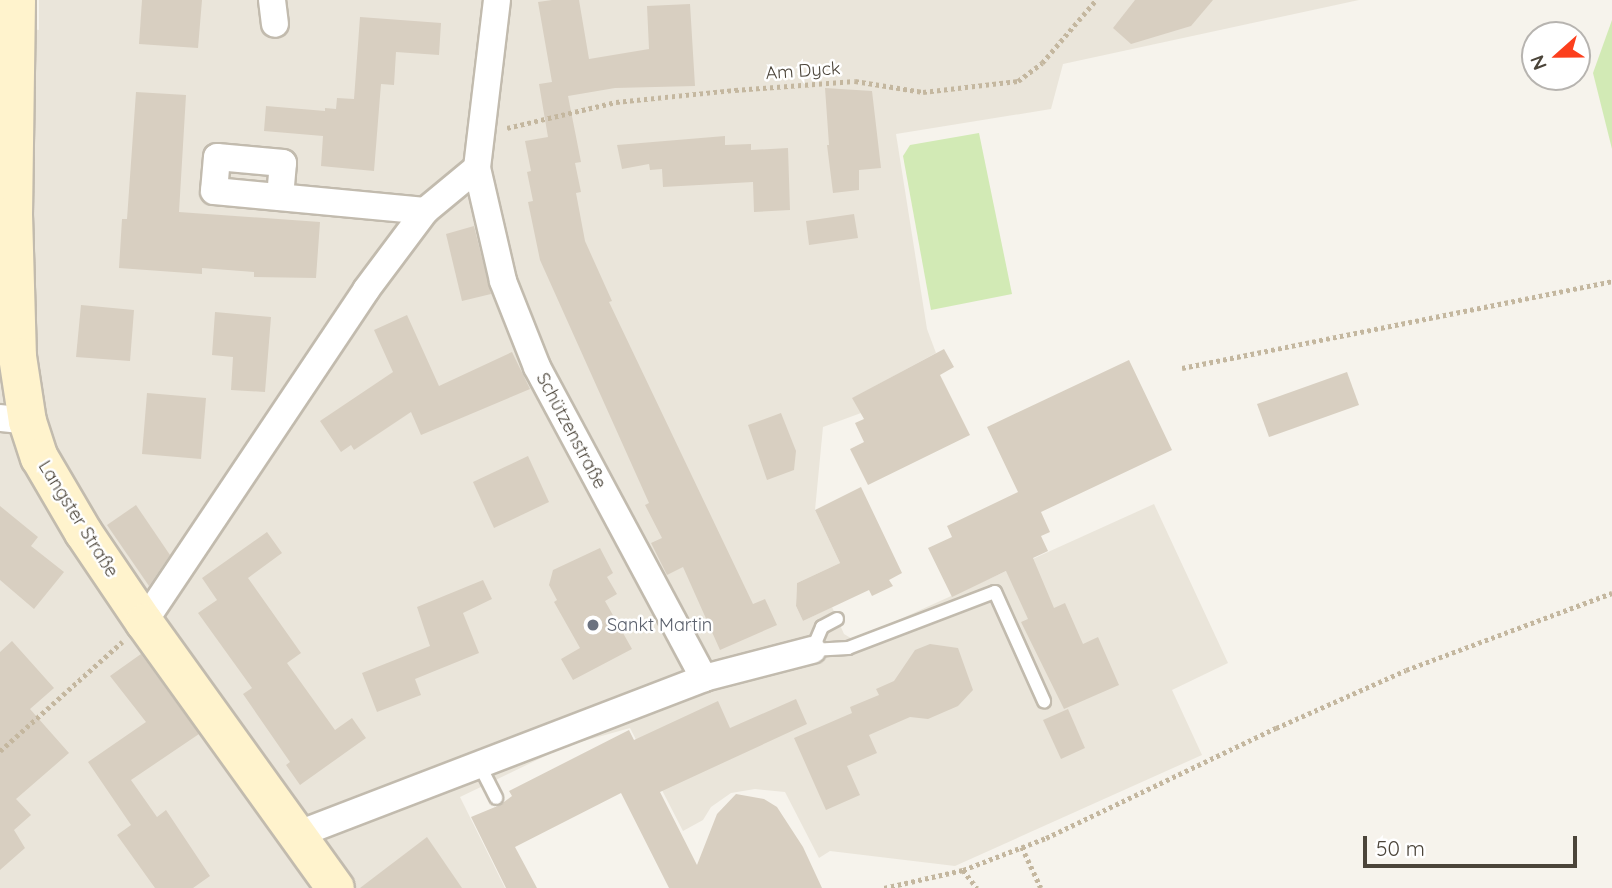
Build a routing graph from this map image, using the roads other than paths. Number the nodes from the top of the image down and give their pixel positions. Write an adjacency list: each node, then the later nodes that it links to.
1 (16, 0): 6 (street, Langster Straße)
2 (497, 0): 3 (street, Schützenstraße)
3 (477, 168): 5 (street); 10 (street, Schützenstraße)
4 (280, 197): 5 (street)
5 (425, 211): 8 (street)
6 (14, 419): 8 (street, Langster Straße)
7 (837, 619): 9 (lane)
8 (144, 622): 14 (street, Langster Straße)
9 (812, 650): 10 (street); 11 (lane)
10 (704, 678): 12 (street)
11 (1044, 701)
12 (480, 764): 13 (lane); 14 (street)
13 (496, 798)
14 (296, 835): 15 (street, Langster Straße)
15 (335, 888)

